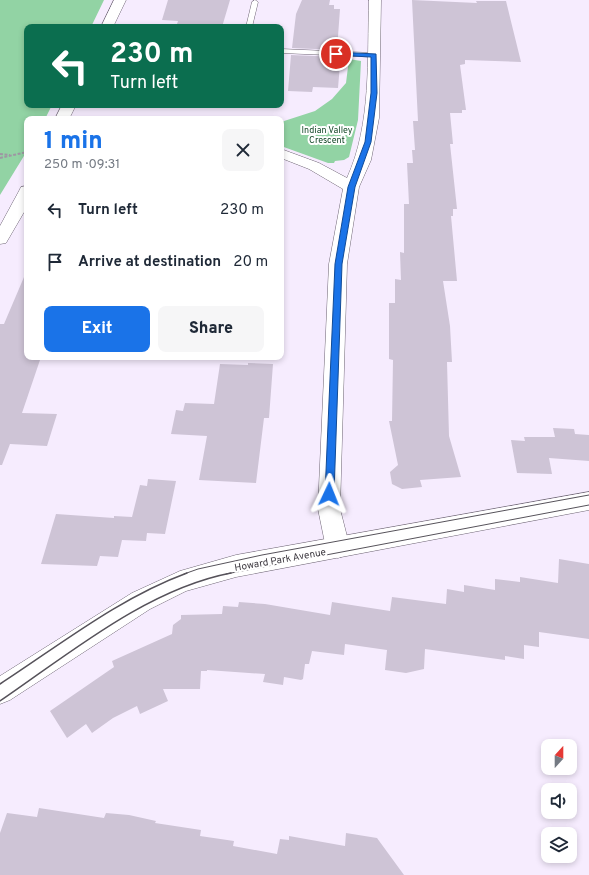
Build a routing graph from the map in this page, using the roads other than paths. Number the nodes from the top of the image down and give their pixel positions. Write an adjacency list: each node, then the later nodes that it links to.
1 (120, 0): 4 (street)
2 (375, 0): 7 (street)
3 (255, 2): 5 (lane)
4 (109, 24)
5 (250, 24)
6 (284, 51): 7 (lane)
7 (374, 55): 9 (street)
8 (284, 154): 9 (street)
9 (352, 187): 13 (street)
10 (24, 197): 11 (street)
11 (0, 239)
12 (589, 501): 13 (street, Howard Park Avenue)
13 (338, 548): 14 (street, Howard Park Avenue)
14 (0, 691)

